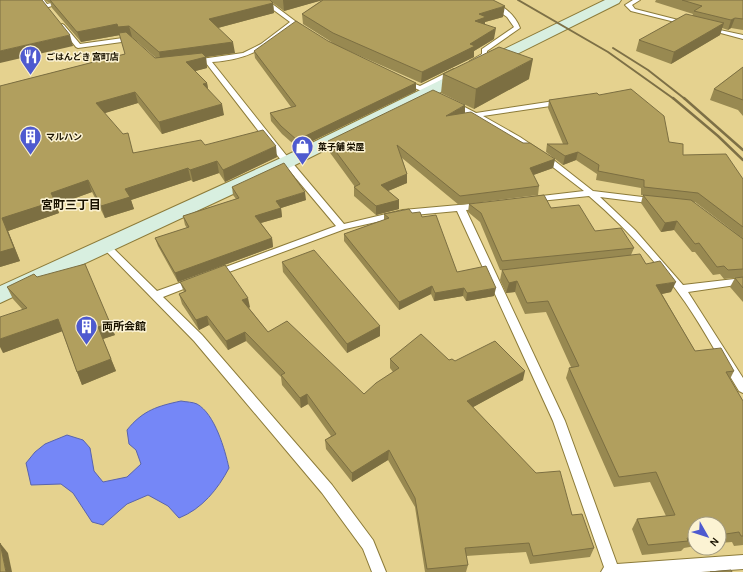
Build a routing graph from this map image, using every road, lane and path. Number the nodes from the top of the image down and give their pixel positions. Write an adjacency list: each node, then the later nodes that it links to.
1 (70, 0): 6 (lane)
2 (263, 0): 9 (lane)
3 (486, 0): 18 (lane)
4 (615, 0): 18 (street)
5 (637, 0): 10 (lane)
6 (42, 3): 7 (lane)
7 (49, 11)
8 (59, 23): 14 (lane)
9 (294, 23): 12 (lane); 15 (lane)
10 (692, 24)
11 (699, 26): 13 (lane)
12 (312, 34)
13 (743, 37)
14 (140, 48)
15 (207, 60): 16 (lane); 21 (lane)
16 (186, 63)
17 (393, 76): 18 (lane)
18 (424, 90): 20 (lane); 21 (street)
19 (568, 101): 20 (lane)
20 (477, 115): 22 (lane)
21 (287, 162): 27 (lane); 28 (street)
22 (591, 193): 23 (lane); 24 (lane); 29 (lane)
23 (522, 201)
24 (668, 202)
25 (492, 205): 26 (lane)
26 (461, 209): 27 (lane); 39 (lane)
27 (342, 227): 34 (lane)
28 (107, 247): 33 (street); 34 (lane)
29 (657, 258): 30 (lane); 32 (lane)
30 (641, 260)
31 (743, 281): 32 (lane)
32 (681, 289): 35 (lane)
33 (0, 295)
34 (155, 296): 37 (lane)
35 (743, 388)
36 (743, 562): 39 (lane)
37 (379, 572)
38 (608, 572): 39 (lane)
39 (613, 572)

